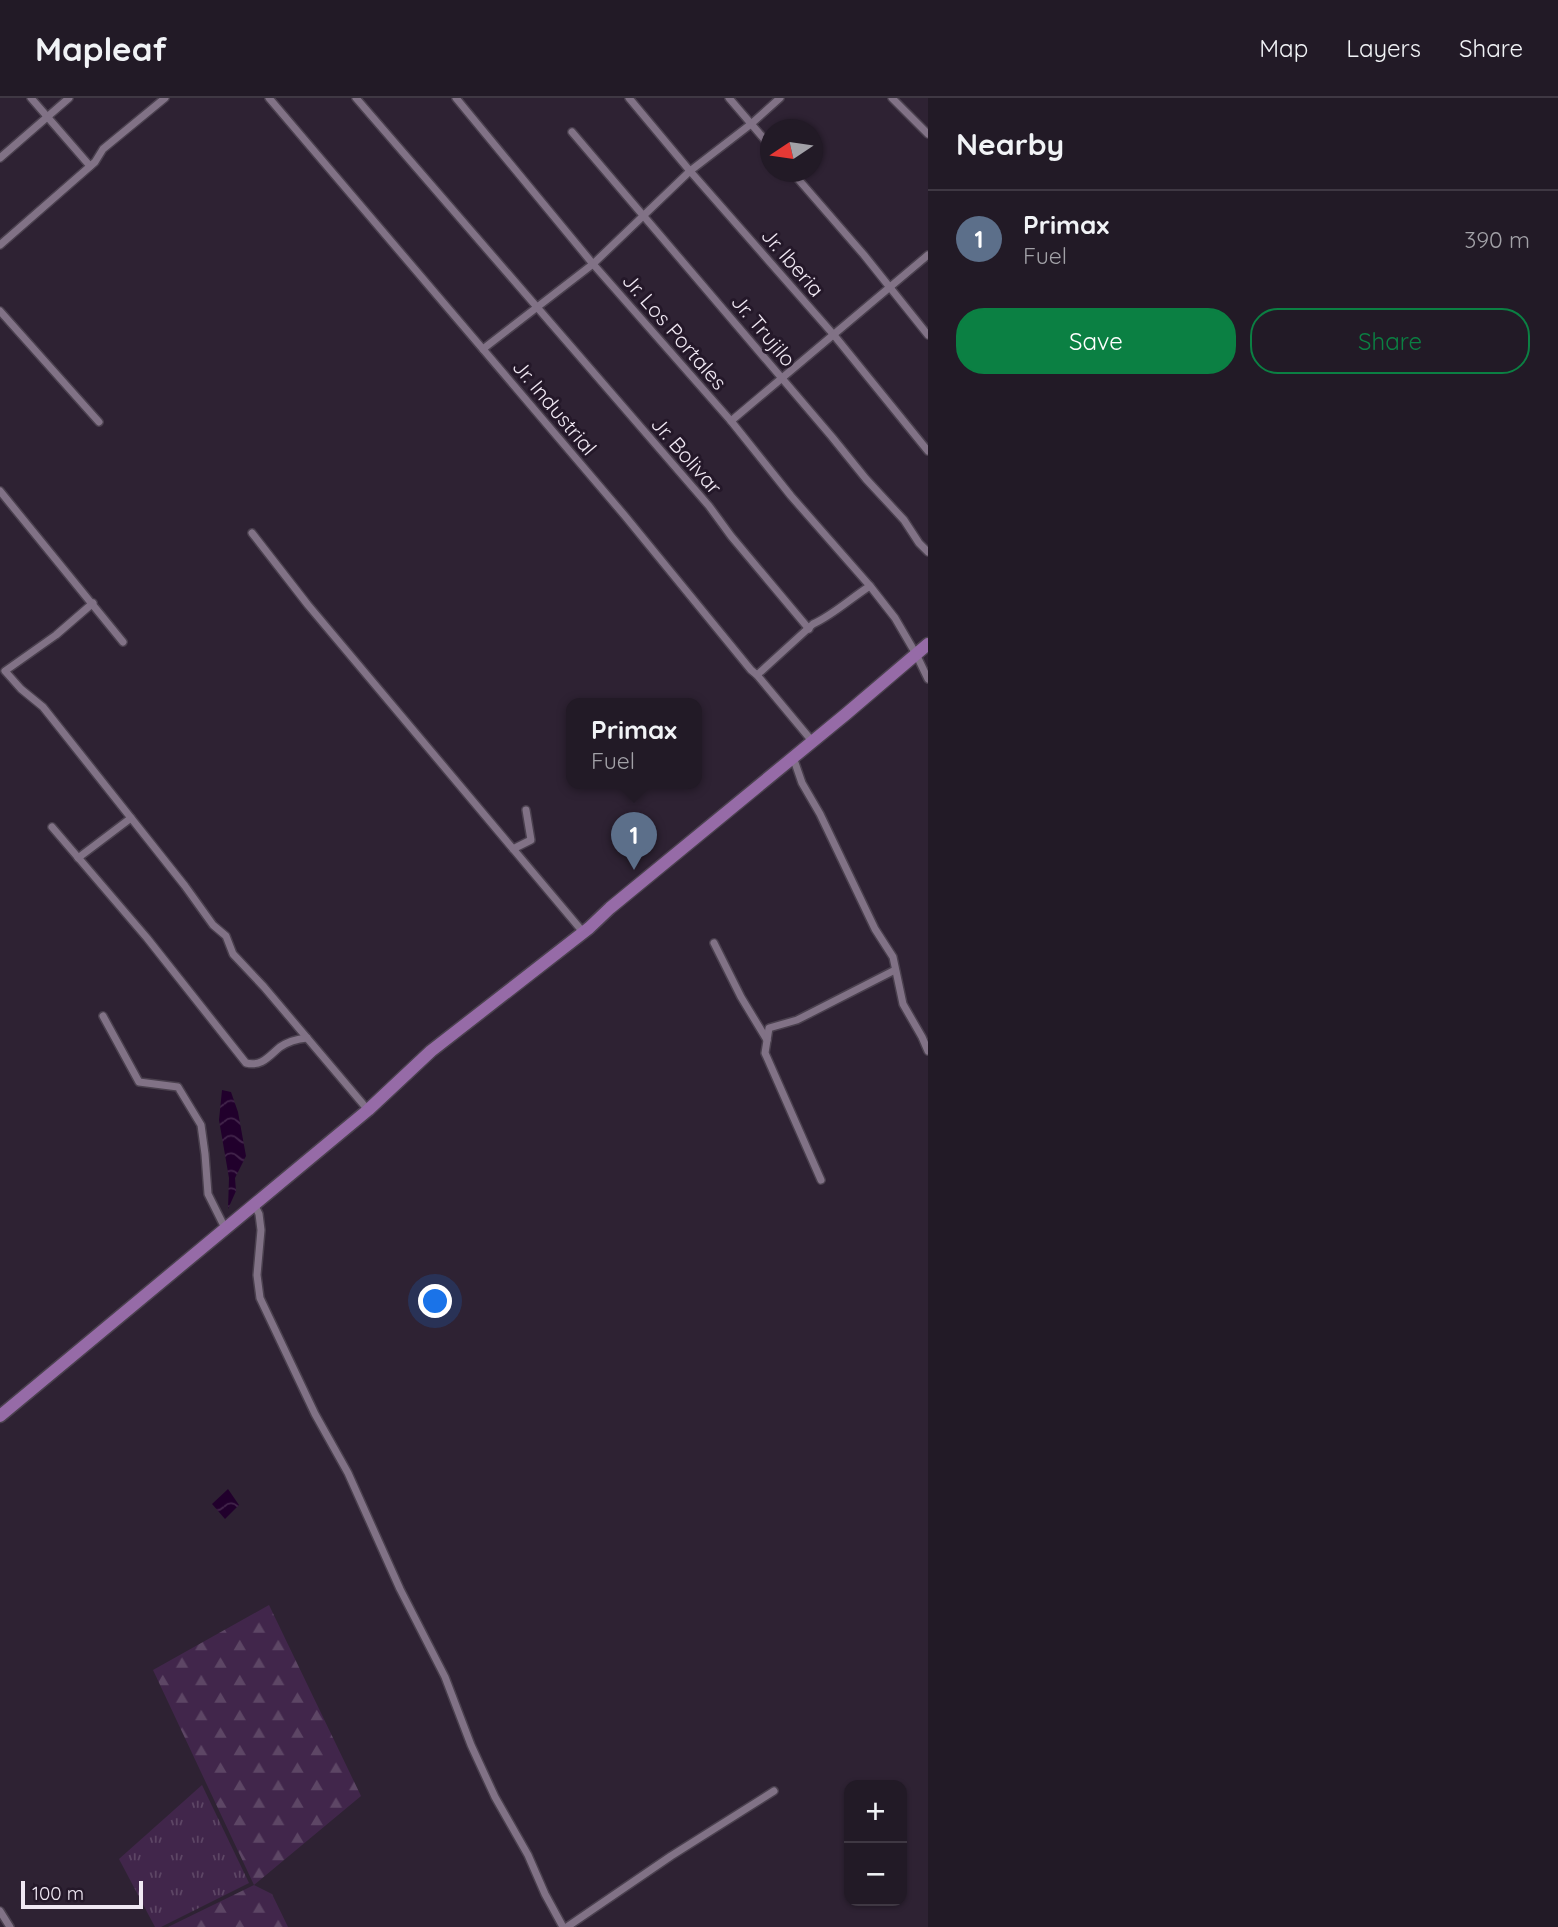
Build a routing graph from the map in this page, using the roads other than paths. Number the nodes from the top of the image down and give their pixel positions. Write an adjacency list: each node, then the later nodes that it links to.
1 (31, 98): 11 (street)
2 (69, 98): 11 (street)
3 (165, 98): 17 (street)
4 (269, 98): 29 (street, Jr. Industrial)
5 (356, 98): 25 (street, Jr. Bolivar)
6 (456, 98): 23 (street, Jr. Los Portales)
7 (629, 98): 18 (street, Jr. Iberia)
8 (729, 98): 12 (street)
9 (780, 98): 12 (street)
10 (892, 98): 15 (street)
11 (48, 118): 16 (street); 17 (street)
12 (751, 124): 14 (street); 18 (street)
13 (572, 132): 20 (street, Jr. Trujilo)
14 (760, 134)
15 (928, 134)
16 (0, 158)
17 (90, 166): 21 (street)
18 (690, 171): 20 (street); 27 (street, Jr. Iberia)
19 (801, 182): 24 (street)
20 (643, 215): 23 (street); 30 (street, Jr. Trujilo)
21 (0, 245)
22 (928, 255): 24 (street)
23 (593, 264): 25 (street); 31 (street, Jr. Los Portales)
24 (891, 287): 27 (street); 28 (street)
25 (537, 306): 29 (street); 39 (street, Jr. Bolivar)
26 (1, 314): 32 (street)
27 (833, 334): 30 (street); 33 (street, Jr. Iberia)
28 (928, 335)
29 (483, 349): 44 (street, Jr. Industrial)
30 (782, 377): 31 (street); 36 (street, Jr. Trujilo)
31 (731, 421): 37 (street, Jr. Los Portales)
32 (99, 422)
33 (928, 451)
34 (0, 491): 38 (street)
35 (252, 533): 51 (street)
36 (928, 552)
37 (870, 586): 39 (street); 42 (street, Jr. Los Portales)
38 (93, 603): 40 (street); 43 (street)
39 (809, 629): 44 (street)
40 (123, 642)
41 (928, 644): 42 (highway)
42 (916, 654): 45 (street, Jr. Los Portales); 46 (highway)
43 (3, 668): 49 (street)
44 (757, 675): 46 (street, Jr. Industrial)
45 (928, 679)
46 (812, 741): 47 (highway)
47 (793, 757): 53 (highway); 55 (street)
48 (526, 810): 51 (street)
49 (131, 818): 52 (street); 57 (street)
50 (52, 827): 52 (street)
51 (513, 849): 53 (street)
52 (78, 858): 57 (street)
53 (583, 932): 60 (highway)
54 (714, 943): 58 (street)
55 (895, 970): 58 (street); 59 (street)
56 (103, 1016): 63 (street)
57 (307, 1038): 60 (street)
58 (767, 1040): 61 (street)
59 (928, 1051)
60 (368, 1110): 62 (highway)
61 (821, 1180)
62 (254, 1204): 63 (highway); 68 (street)
63 (225, 1228): 64 (highway)
64 (0, 1416)
65 (774, 1791): 68 (street)
66 (0, 1911): 67 (street)
67 (10, 1927)
68 (565, 1927)

